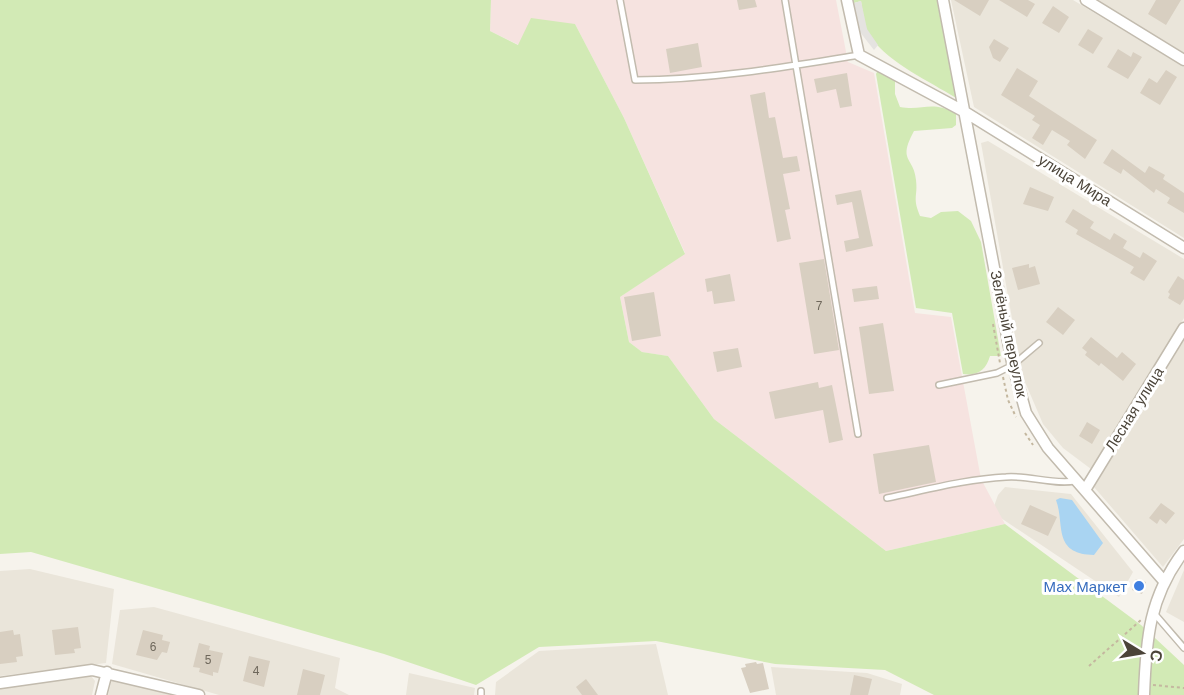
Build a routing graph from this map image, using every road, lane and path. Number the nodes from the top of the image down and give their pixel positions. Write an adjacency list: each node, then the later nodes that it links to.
1 (620, 0): 8 (lane)
2 (785, 0): 8 (lane)
3 (848, 0): 6 (street)
4 (943, 0): 9 (street, Зелёный переулок)
5 (1086, 0): 7 (street)
6 (859, 55): 8 (lane); 9 (street, улица Мира)
7 (1184, 60)
8 (798, 66): 15 (lane)
9 (965, 112): 10 (street, улица Мира); 13 (street, Зелёный переулок)
10 (1184, 248)
11 (1184, 328): 17 (street, Лесная улица)
12 (1039, 343): 13 (lane)
13 (1013, 365): 14 (lane); 16 (street, Зелёный переулок)
14 (939, 385)
15 (858, 434)
16 (1077, 481): 17 (street, Зелёный переулок); 18 (lane)
17 (1085, 490): 20 (street, Зелёный переулок)
18 (887, 498)
19 (1183, 554): 20 (street)
20 (1164, 580): 21 (street)
21 (1152, 610): 22 (lane); 23 (path); 27 (street)
22 (1184, 648)
23 (1089, 666)
24 (107, 672): 25 (street); 28 (street); 29 (street)
25 (0, 683)
26 (1184, 688): 27 (path)
27 (1144, 690)
28 (101, 695)
29 (199, 695)

